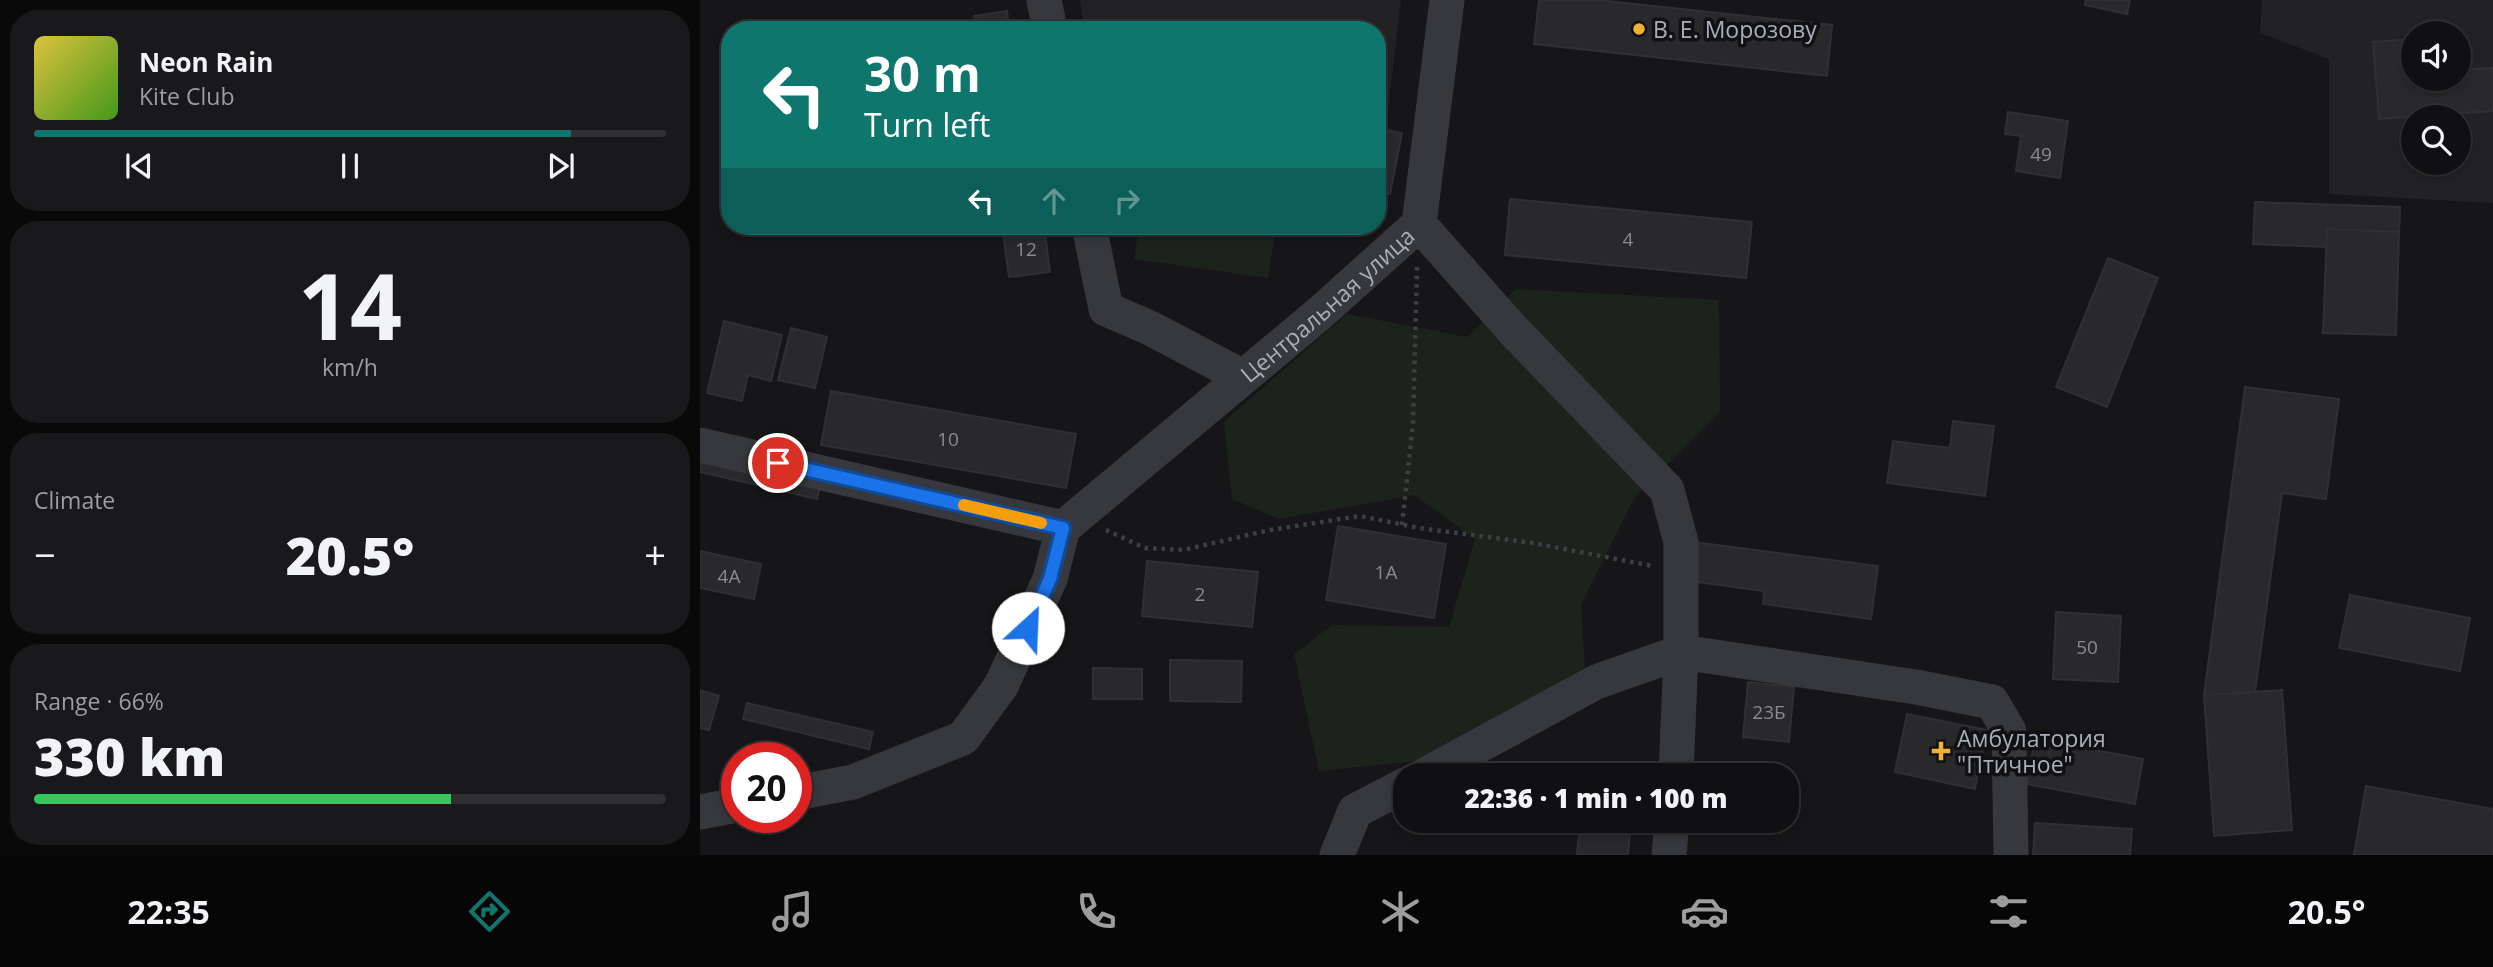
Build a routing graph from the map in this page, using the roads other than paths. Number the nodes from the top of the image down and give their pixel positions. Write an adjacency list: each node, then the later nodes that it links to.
1 (1044, 0): 3 (street)
2 (1447, 0): 4 (street, Центральная улица)
3 (1048, 21)
4 (1419, 224): 6 (street, Центральная улица); 9 (street)
5 (1091, 235): 6 (street)
6 (1243, 377): 8 (street, Центральная улица)
7 (700, 445): 8 (street)
8 (1070, 522): 12 (street)
9 (1681, 652): 10 (street); 11 (street); 19 (street)
10 (1447, 763)
11 (1676, 763)
12 (812, 790)
13 (1393, 791): 17 (street)
14 (721, 807): 15 (street)
15 (700, 812)
16 (1671, 833): 18 (street)
17 (1337, 855)
18 (1669, 855)
19 (2011, 855)

